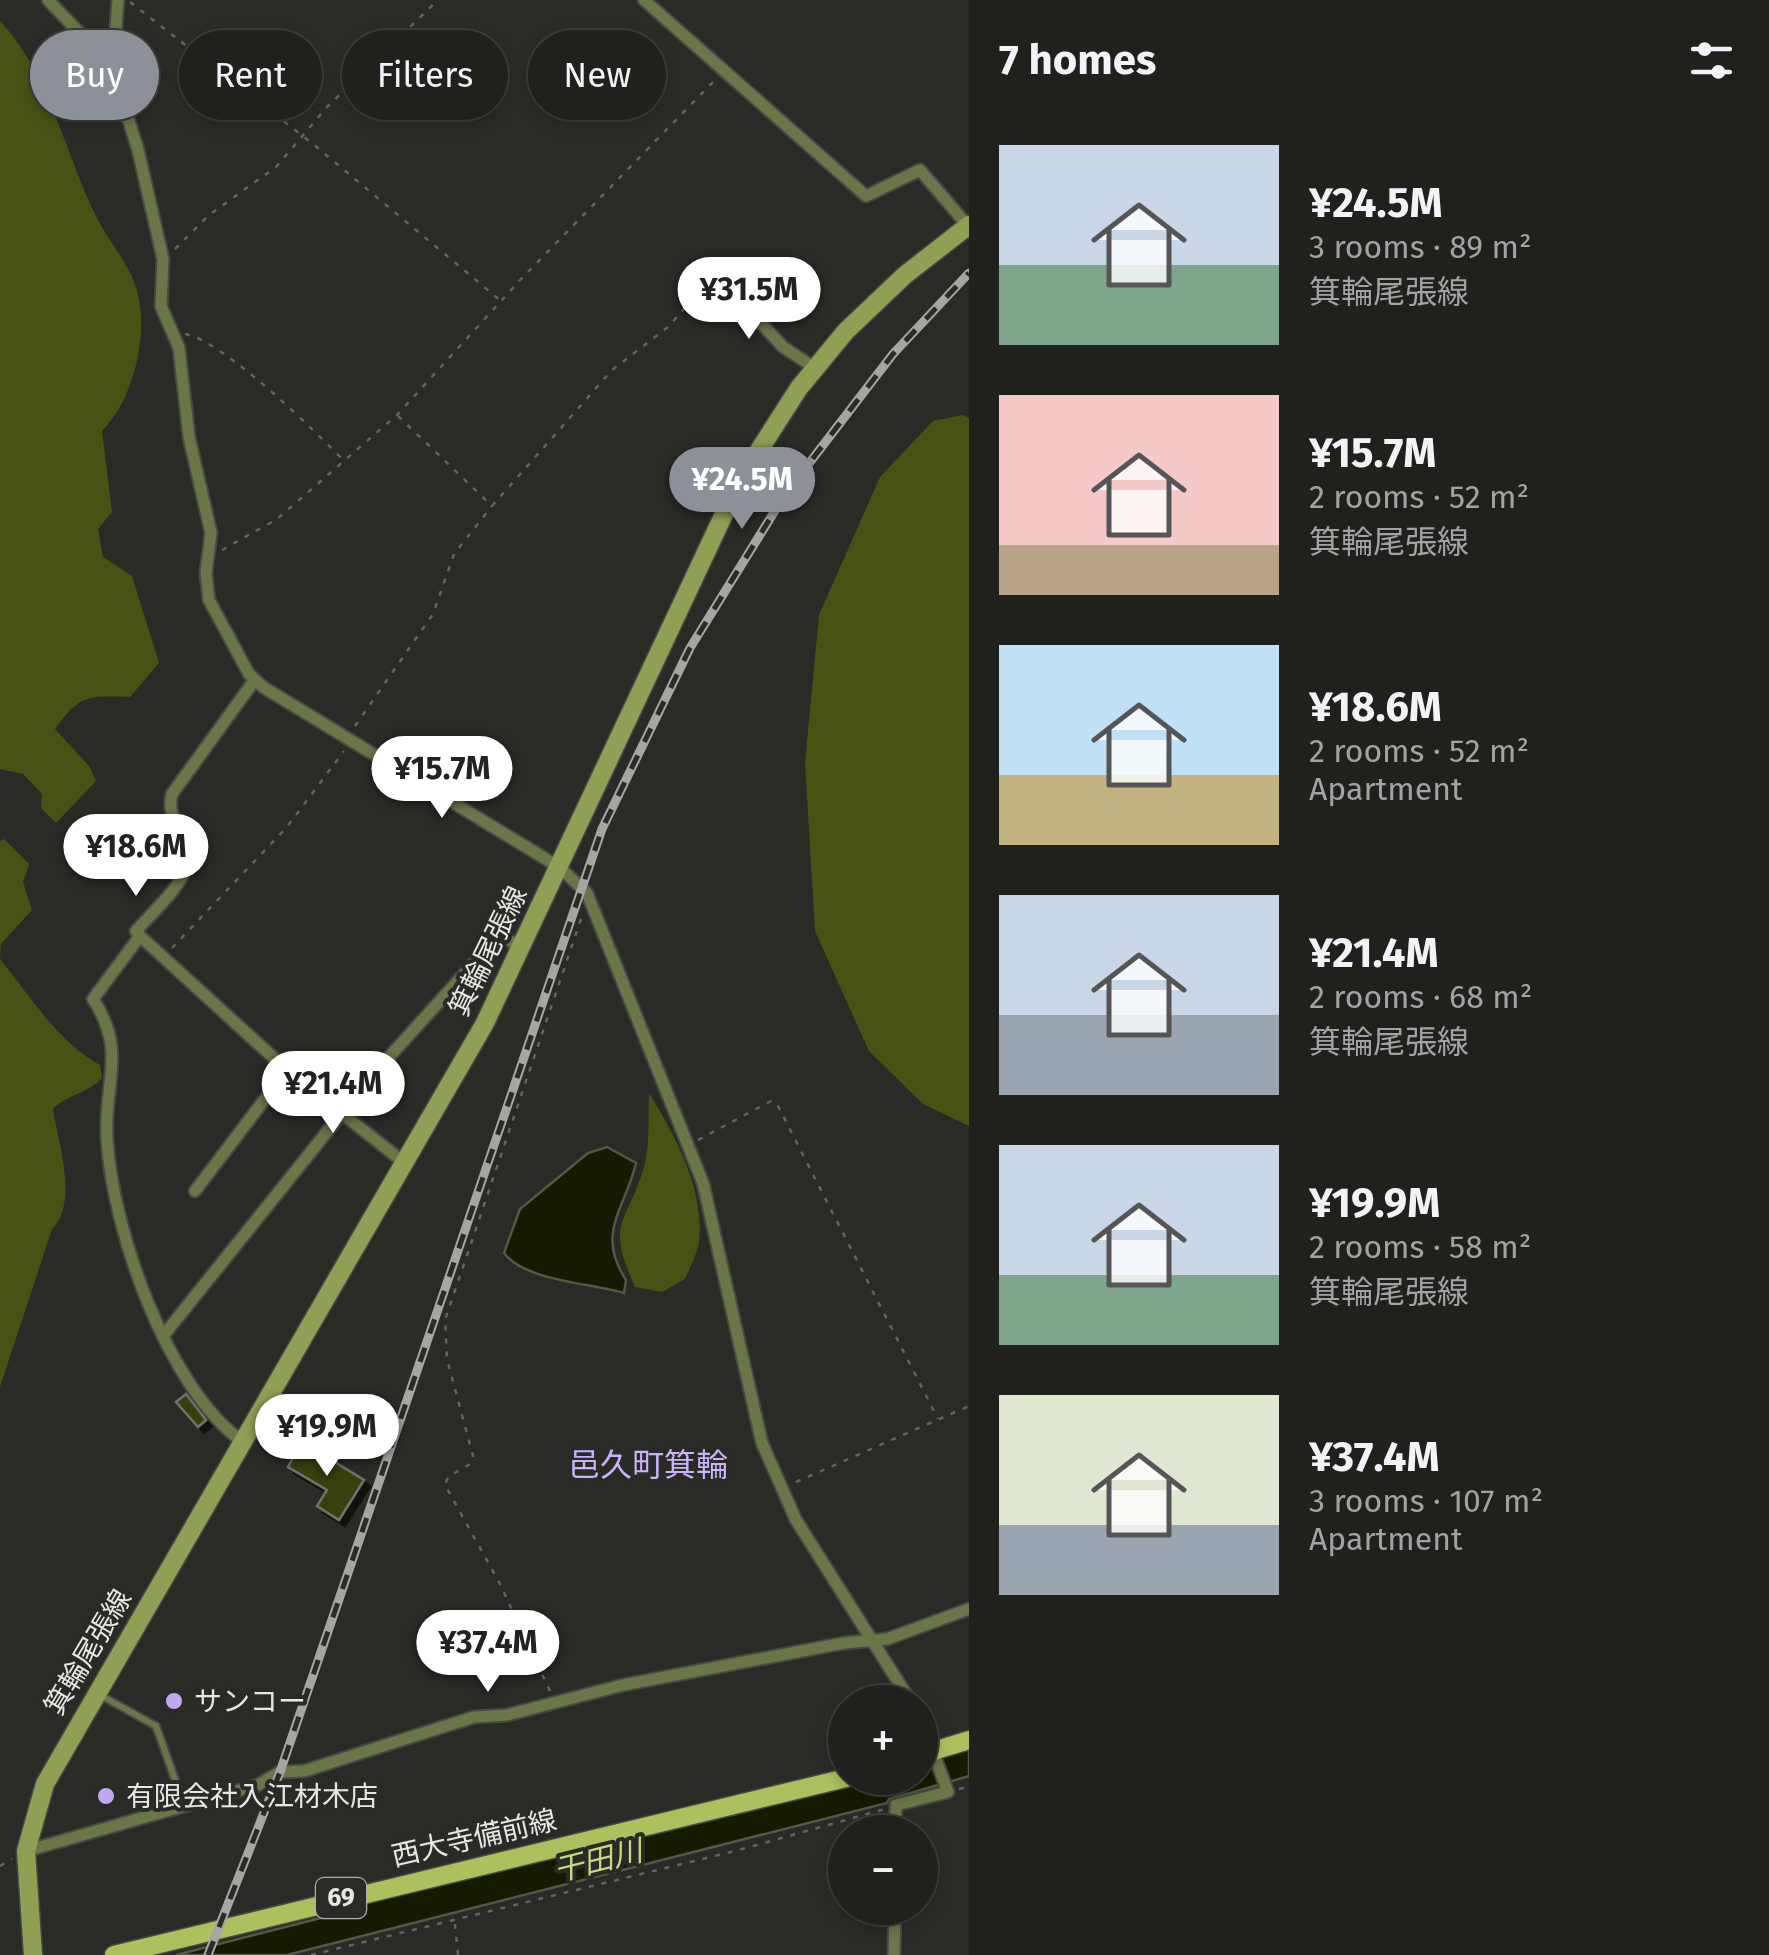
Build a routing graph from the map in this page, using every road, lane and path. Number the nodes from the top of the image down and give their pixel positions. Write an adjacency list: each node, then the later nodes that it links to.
1 (48, 0): 6 (street)
2 (118, 0): 7 (street)
3 (128, 0): 10 (path)
4 (438, 0): 10 (path)
5 (644, 0): 8 (street)
6 (77, 30)
7 (116, 30)
8 (724, 71): 11 (street); 14 (path)
9 (128, 120): 12 (street)
10 (302, 136): 12 (path); 14 (path)
11 (968, 225): 16 (main road, 箕輪尾張線)
12 (163, 259): 15 (street)
13 (718, 276): 16 (street); 19 (path)
14 (502, 302): 17 (path)
15 (174, 338): 18 (path); 20 (street)
16 (815, 368): 23 (main road, 箕輪尾張線)
17 (397, 415): 18 (path); 19 (path)
18 (344, 462): 20 (path)
19 (492, 506): 22 (path)
20 (210, 552): 21 (street)
21 (254, 681): 22 (street); 25 (street)
22 (348, 739): 23 (street); 27 (path)
23 (559, 868): 24 (street); 26 (main road, 箕輪尾張線)
24 (591, 904): 30 (street); 42 (path)
25 (140, 936): 27 (street); 33 (street)
26 (522, 944): 29 (street); 31 (main road, 箕輪尾張線)
27 (164, 956): 28 (street)
28 (287, 1070): 29 (street); 32 (street)
29 (340, 1115): 31 (street); 33 (street)
30 (689, 1143): 35 (path); 37 (street)
31 (406, 1164): 36 (main road, 箕輪尾張線)
32 (195, 1191)
33 (163, 1336): 36 (street)
34 (969, 1406): 35 (path)
35 (938, 1419): 37 (path)
36 (244, 1442): 41 (main road, 箕輪尾張線)
37 (781, 1489): 39 (street)
38 (969, 1609): 39 (street)
39 (872, 1641): 40 (street); 42 (street)
40 (900, 1685)
41 (96, 1693): 49 (lane); 52 (main road, 箕輪尾張線)
42 (555, 1701): 49 (street)
43 (969, 1740): 44 (main road)
44 (938, 1751)
45 (938, 1769): 48 (street)
46 (828, 1782): 56 (main road, 西大寺備前線 / 69)
47 (937, 1795): 50 (street)
48 (938, 1795)
49 (184, 1806): 52 (street)
50 (896, 1806): 51 (street); 53 (path)
51 (896, 1815)
52 (26, 1851): 55 (main road, 箕輪尾張線)
53 (454, 1922): 57 (path); 58 (path)
54 (895, 1925): 59 (street)
55 (34, 1955)
56 (114, 1955)
57 (312, 1955)
58 (458, 1955)
59 (894, 1955)

